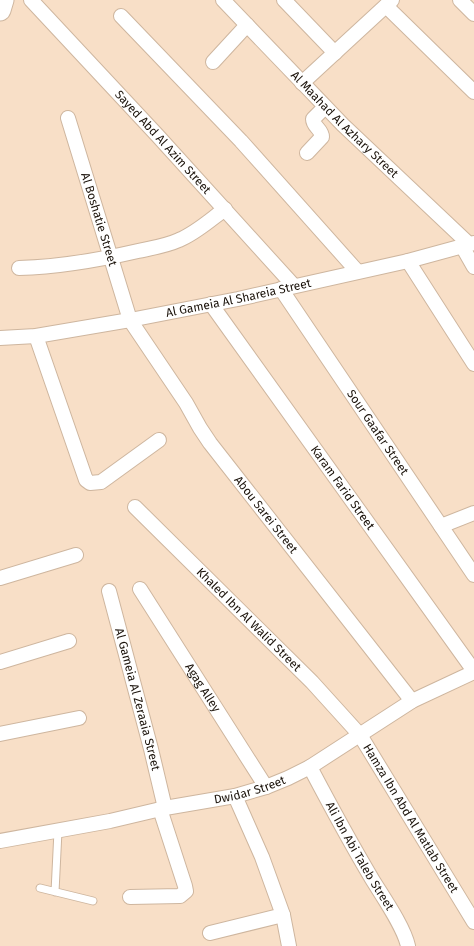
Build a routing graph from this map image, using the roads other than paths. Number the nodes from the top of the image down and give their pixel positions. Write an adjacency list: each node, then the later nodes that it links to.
1 (3, 0): 7 (street)
2 (30, 0): 18 (street, Sayed Abd Al Azim Street)
3 (223, 0): 10 (street, Al Maahad Al Azhary Street)
4 (284, 0): 11 (street)
5 (460, 0): 8 (street)
6 (389, 3): 11 (street); 14 (street)
7 (0, 10)
8 (474, 14)
9 (121, 16): 24 (street)
10 (247, 26): 12 (street); 13 (street, Al Maahad Al Azhary Street)
11 (336, 53): 13 (street)
12 (213, 62)
13 (302, 83): 15 (street, Al Maahad Al Azhary Street)
14 (474, 92)
15 (325, 106): 17 (street); 19 (street, Al Maahad Al Azhary Street)
16 (68, 118): 20 (street, Al Boshatie Street)
17 (307, 153)
18 (225, 209): 20 (street); 25 (street, Sayed Abd Al Azim Street)
19 (468, 244): 21 (street, Al Gameia Al Shareia Street); 22 (street, Al Maahad Al Azhary Street)
20 (111, 257): 23 (street); 27 (street, Al Boshatie Street)
21 (408, 261): 24 (street, Al Gameia Al Shareia Street); 30 (street)
22 (474, 267)
23 (19, 268)
24 (357, 271): 25 (street, Al Gameia Al Shareia Street)
25 (288, 287): 26 (street, Al Gameia Al Shareia Street); 34 (street, Sour Gaafar Street)
26 (211, 304): 27 (street, Al Gameia Al Shareia Street); 42 (street, Karam Farid Street)
27 (130, 320): 28 (street, Al Gameia Al Shareia Street); 43 (street, Abou Sarei Street)
28 (36, 336): 29 (street, Al Gameia Al Shareia Street); 31 (street)
29 (0, 338)
30 (474, 364)
31 (159, 440)
32 (135, 507): 46 (street, Khaled Ibn Al Walid Street)
33 (474, 513): 34 (street)
34 (441, 526): 36 (street, Sour Gaafar Street)
35 (76, 555): 37 (street)
36 (472, 569)
37 (0, 578)
38 (140, 589): 48 (street, Agag Alley)
39 (108, 591): 50 (street, Al Gameia Al Zeraaia Street)
40 (69, 641): 41 (street)
41 (0, 662)
42 (474, 671): 43 (street, Dwidar Street)
43 (412, 701): 46 (street, Dwidar Street)
44 (79, 718): 45 (street)
45 (0, 734)
46 (360, 735): 47 (street, Dwidar Street); 58 (street, Hamza Ibn Abd Al Matlab Street)
47 (310, 767): 48 (street, Dwidar Street); 61 (street, Ali Ibn Abi Taleb Street)
48 (266, 787): 49 (street, Dwidar Street)
49 (235, 796): 50 (street, Dwidar Street); 57 (street)
50 (162, 809): 51 (street, Dwidar Street); 55 (street, Al Gameia Al Zeraaia Street)
51 (58, 831): 52 (street, Dwidar Street); 54 (lane)
52 (0, 841)
53 (40, 888): 54 (lane)
54 (54, 892): 56 (lane)
55 (130, 897)
56 (93, 902)
57 (284, 915): 59 (street); 60 (street)
58 (474, 922)
59 (210, 933)
60 (289, 946)
61 (408, 946)

